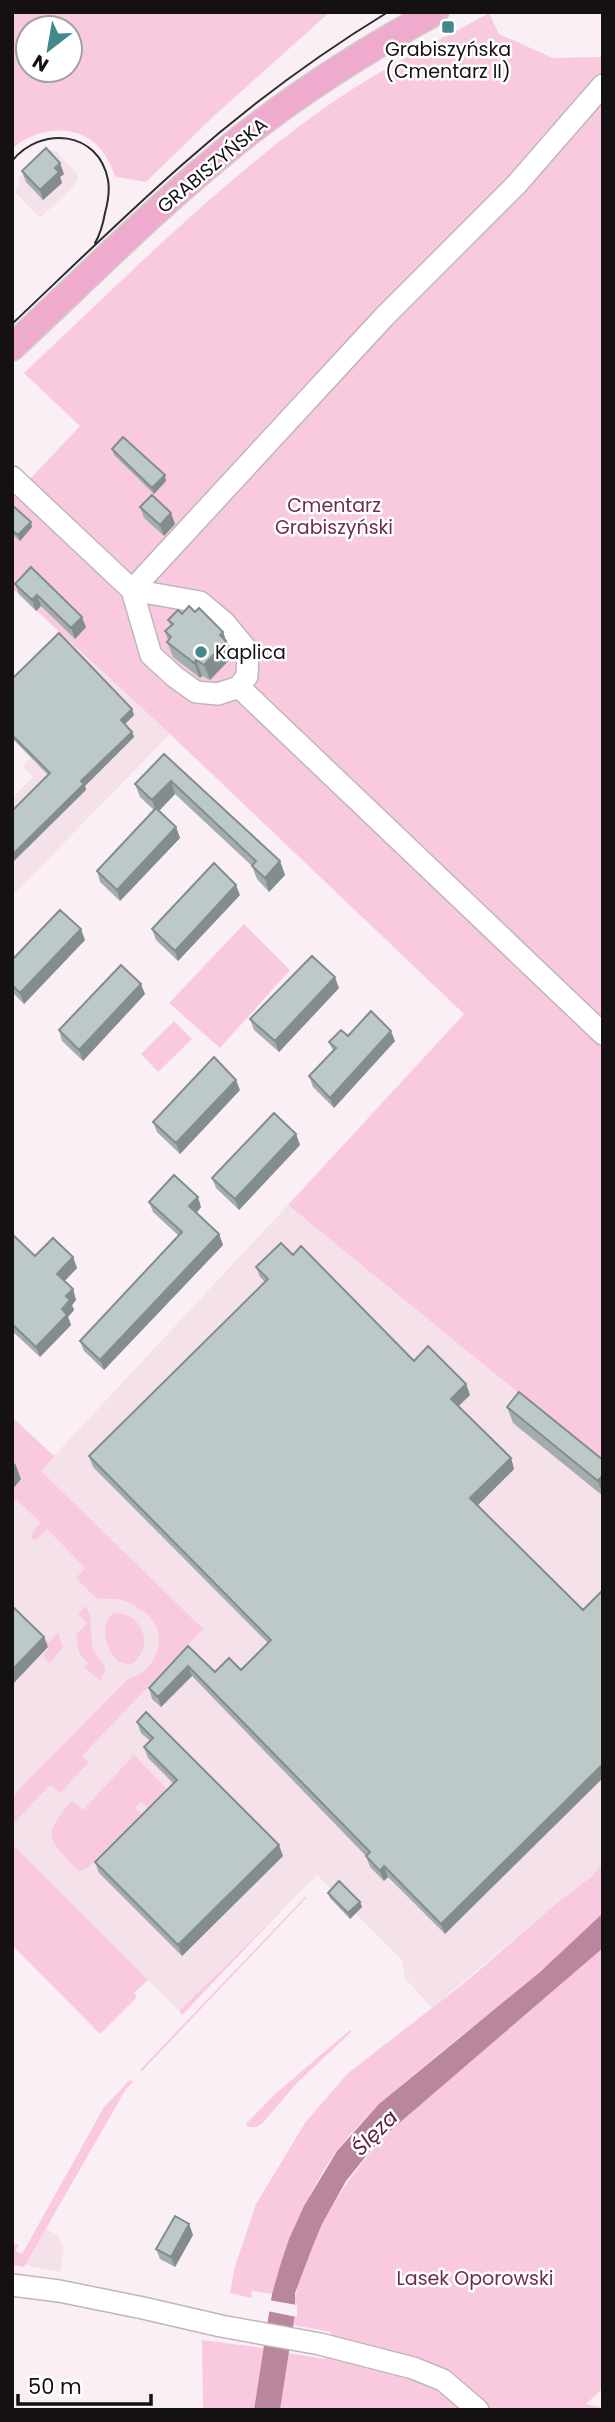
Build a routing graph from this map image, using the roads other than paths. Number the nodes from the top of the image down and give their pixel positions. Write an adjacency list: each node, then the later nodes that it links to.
1 (435, 12): 3 (main road, GRABISZYŃSKA)
2 (603, 85): 5 (street)
3 (12, 347)
4 (12, 477): 5 (street)
5 (132, 590): 6 (street); 6 (street)
6 (239, 687): 7 (street)
7 (603, 1034)
8 (12, 2285): 9 (street)
9 (478, 2410)

